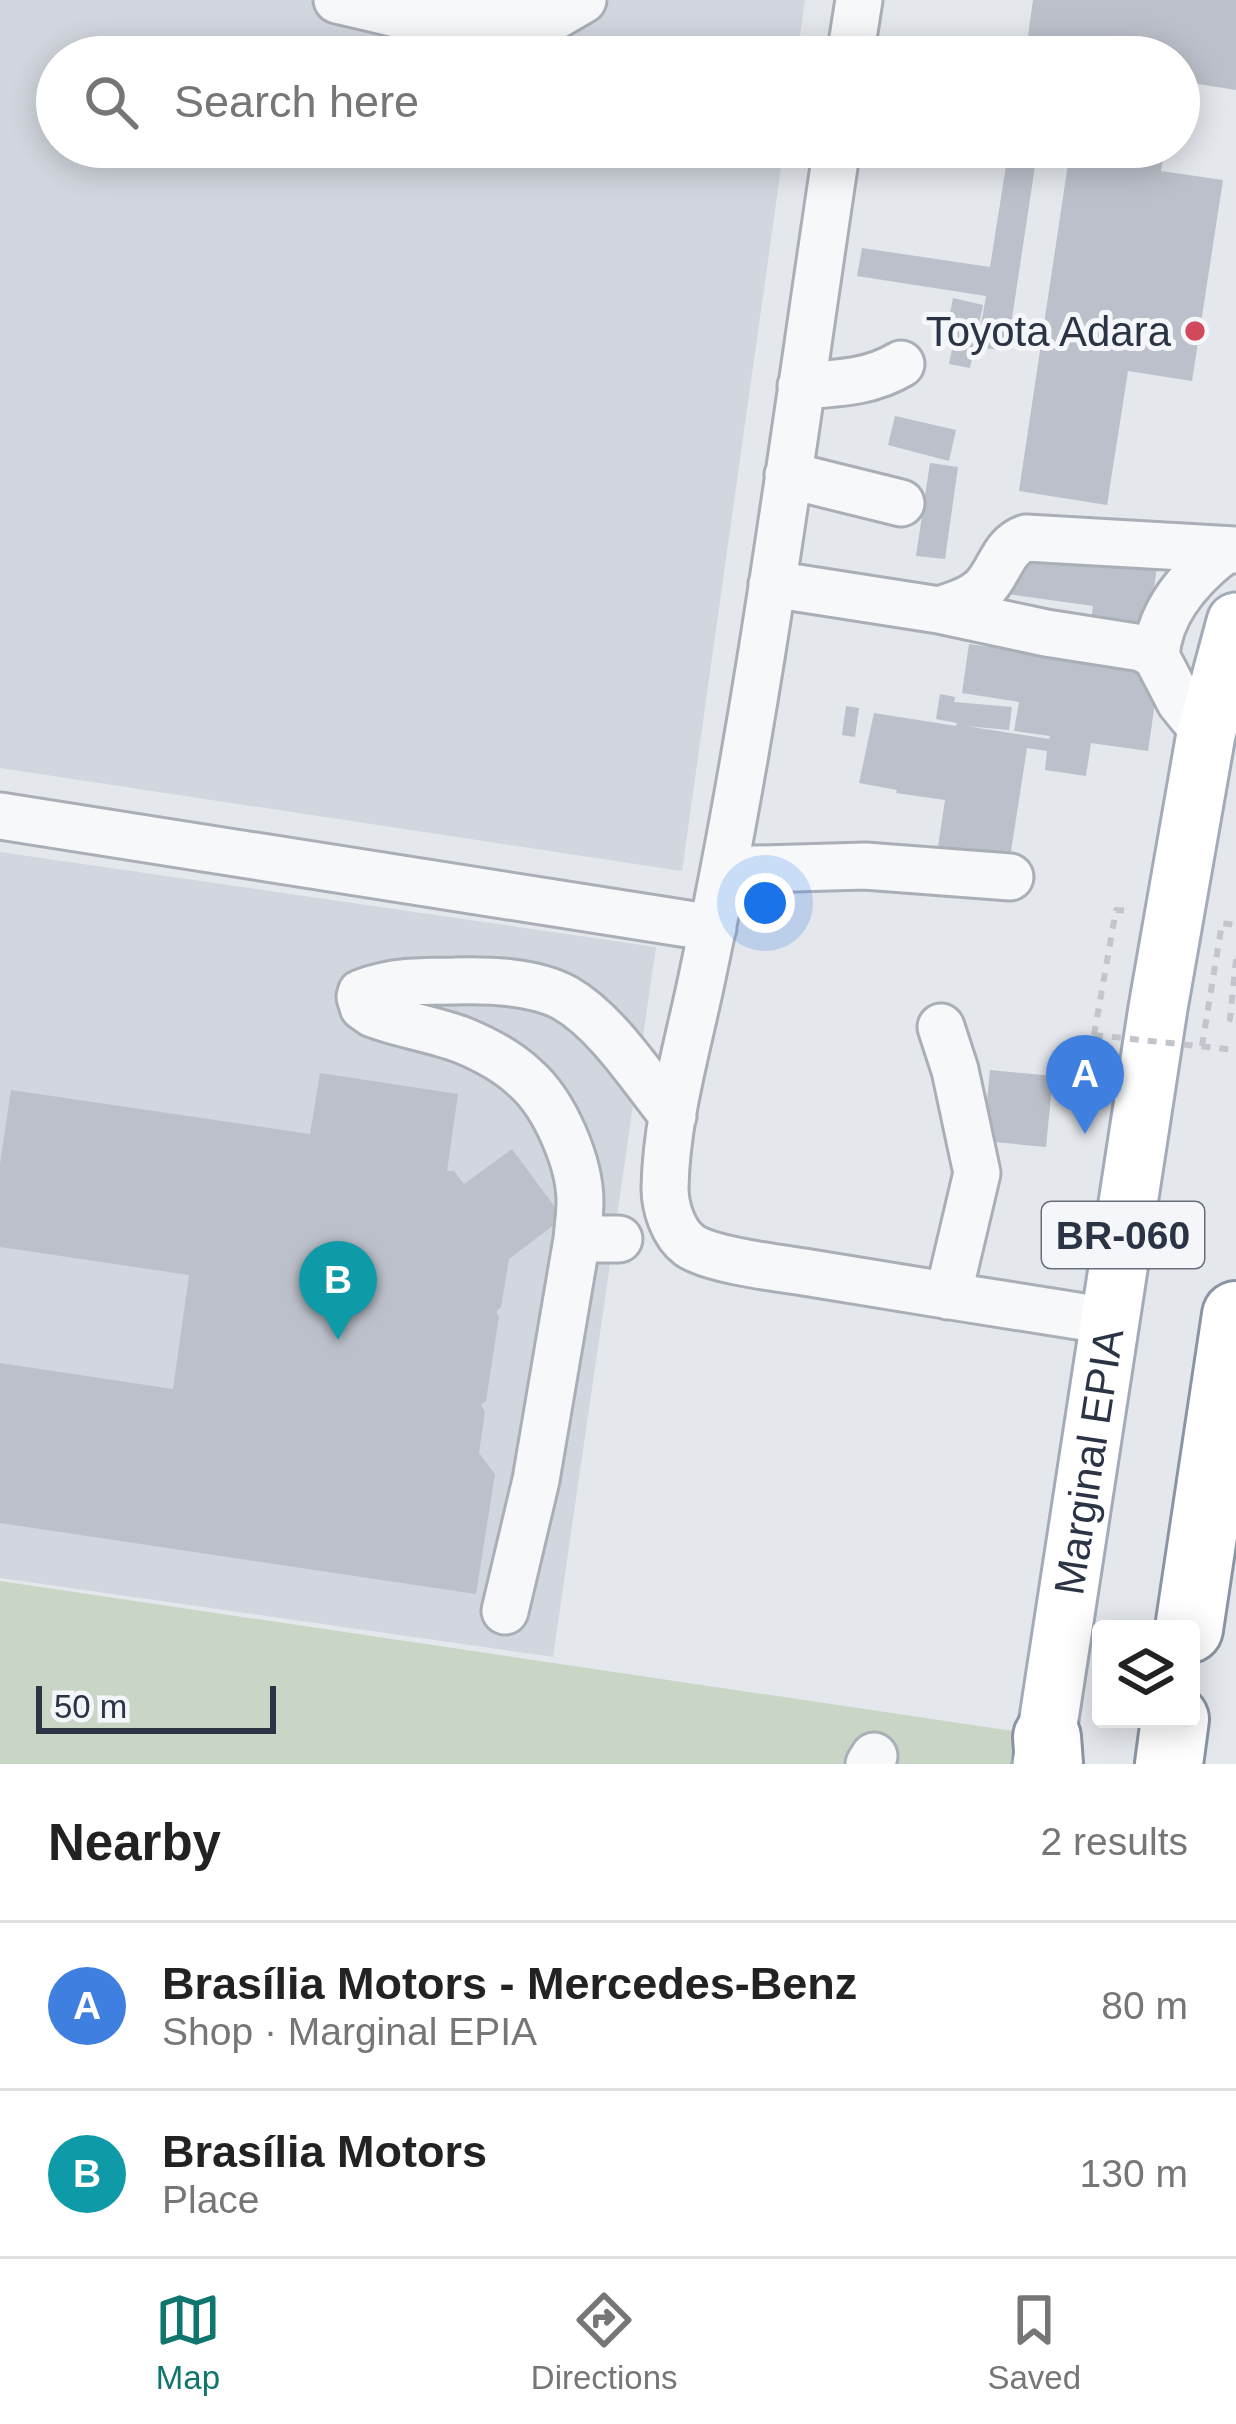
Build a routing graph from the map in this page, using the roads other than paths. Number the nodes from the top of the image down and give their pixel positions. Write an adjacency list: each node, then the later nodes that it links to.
1 (337, 0): 2 (street)
2 (584, 0)
3 (859, 0): 4 (street)
4 (853, 36)
5 (834, 168): 7 (street)
6 (901, 364): 7 (street)
7 (801, 386): 8 (street)
8 (788, 476): 9 (street); 11 (street)
9 (901, 502)
10 (1230, 550): 12 (street); 14 (street)
11 (772, 584): 12 (street); 17 (street)
12 (939, 610): 14 (street)
13 (1236, 622): 15 (main road, Marginal EPIA / BR-060)
14 (1156, 656): 15 (street)
15 (1206, 734): 24 (main road, Marginal EPIA / BR-060)
16 (0, 816): 19 (street)
17 (724, 870): 18 (street); 19 (street)
18 (1010, 877)
19 (713, 928): 21 (street)
20 (940, 1027): 22 (street)
21 (673, 1116): 22 (street); 25 (street)
22 (948, 1296): 24 (street)
23 (1236, 1315): 26 (highway)
24 (1109, 1322): 28 (main road, Marginal EPIA / BR-060)
25 (505, 1611)
26 (1190, 1620)
27 (1174, 1728): 29 (highway)
28 (1046, 1755)
29 (1169, 1764)

